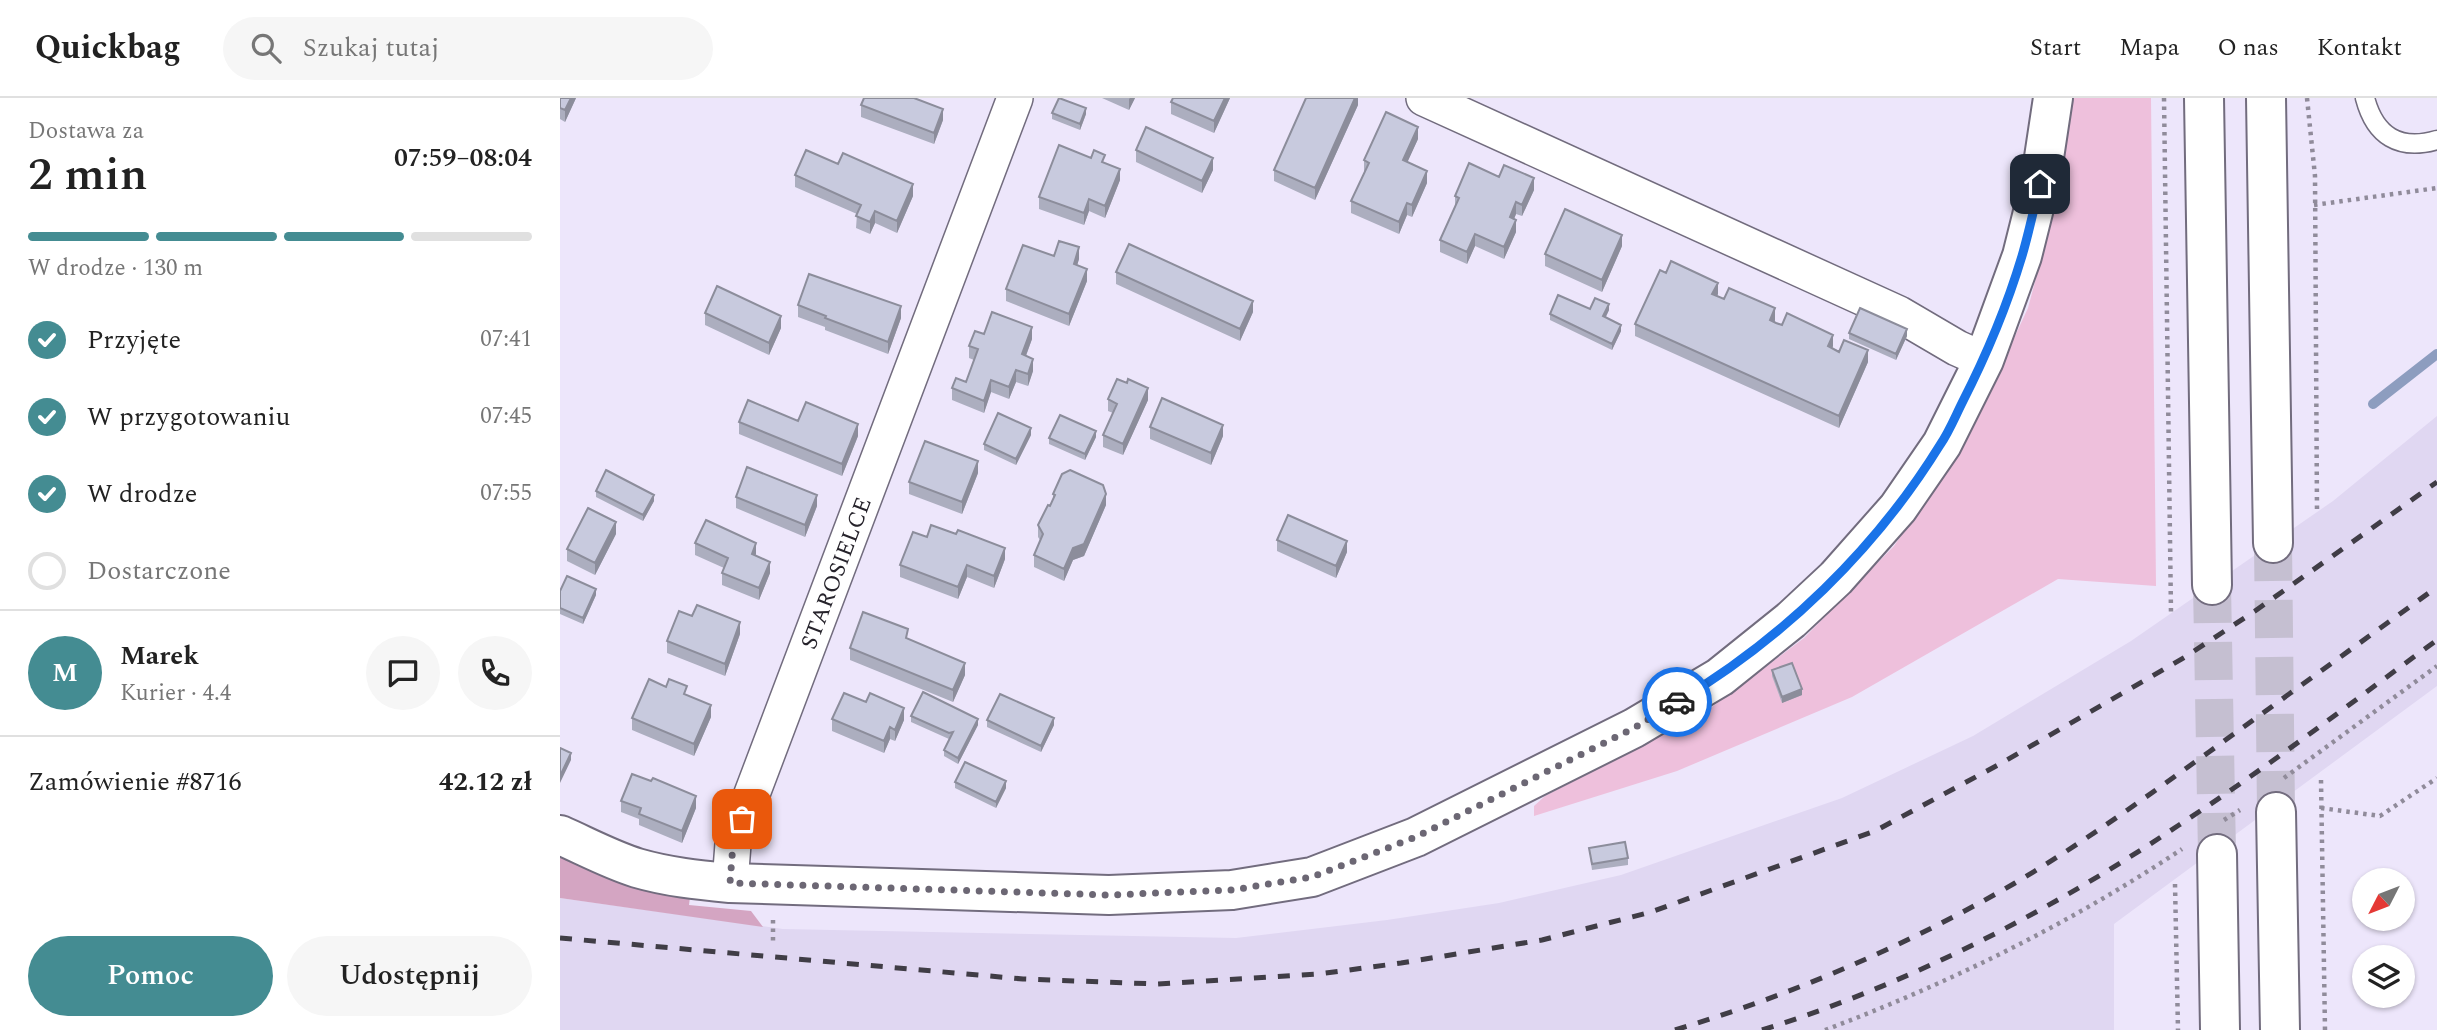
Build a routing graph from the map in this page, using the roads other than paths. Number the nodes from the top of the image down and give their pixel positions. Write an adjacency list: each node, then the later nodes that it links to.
1 (1016, 98): 14 (street, STAROSIELCE)
2 (1424, 98): 8 (street)
3 (2053, 98): 8 (street)
4 (2204, 98): 10 (street)
5 (2266, 98): 9 (street)
6 (2365, 98): 7 (lane)
7 (2437, 140)
8 (1984, 360): 14 (street)
9 (2273, 543)
10 (2212, 585)
11 (2267, 800): 16 (street)
12 (560, 835): 14 (street)
13 (2208, 841): 15 (street)
14 (730, 883)
15 (2220, 1030)
16 (2280, 1030)

